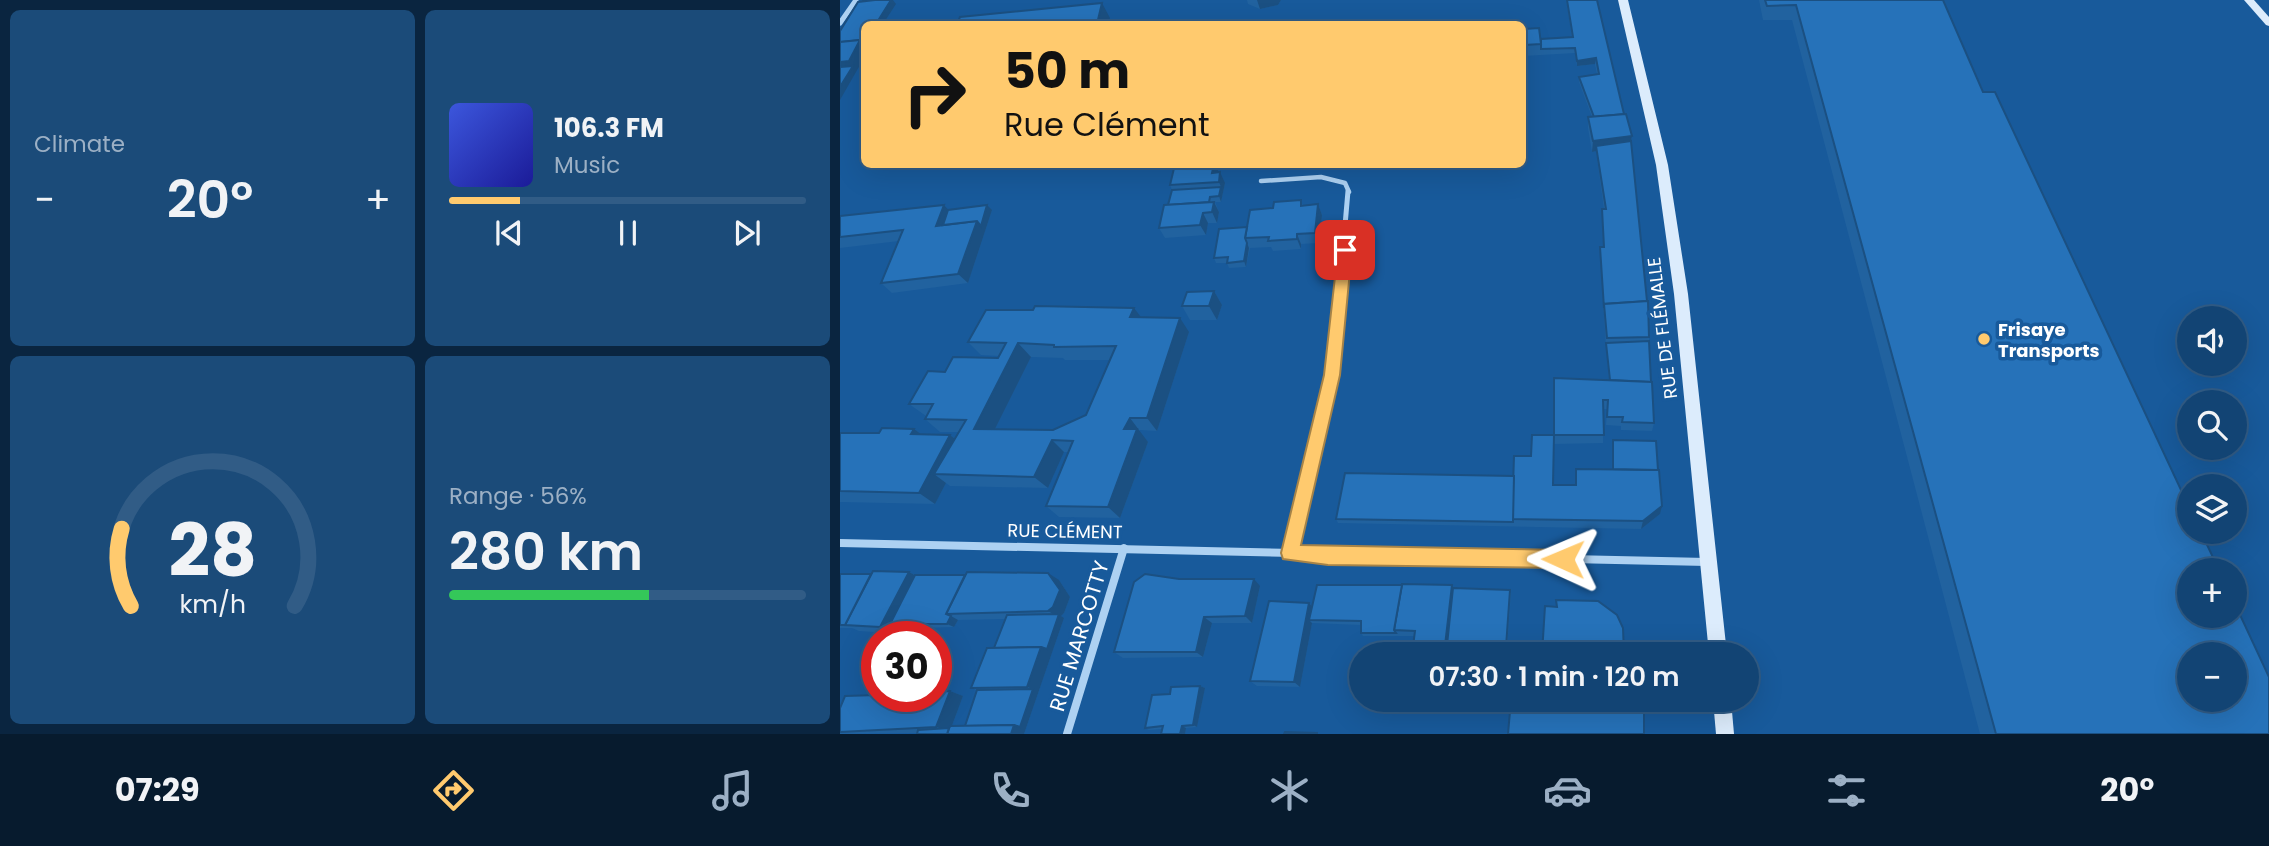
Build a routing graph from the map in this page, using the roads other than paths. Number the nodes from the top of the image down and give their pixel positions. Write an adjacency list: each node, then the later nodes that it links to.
1 (856, 0): 4 (street)
2 (1623, 0): 10 (street, RUE DE FLÉMALLE)
3 (2249, 0): 5 (street)
4 (840, 23)
5 (2269, 23)
6 (1261, 181): 9 (lane)
7 (840, 543): 8 (street, RUE CLÉMENT)
8 (1124, 548): 9 (street, RUE CLÉMENT); 13 (street, RUE MARCOTTY)
9 (1290, 553): 10 (street, RUE CLÉMENT)
10 (1709, 562): 11 (street, RUE DE FLÉMALLE)
11 (1717, 642)
12 (1723, 712): 14 (street)
13 (1068, 734)
14 (1725, 734)

